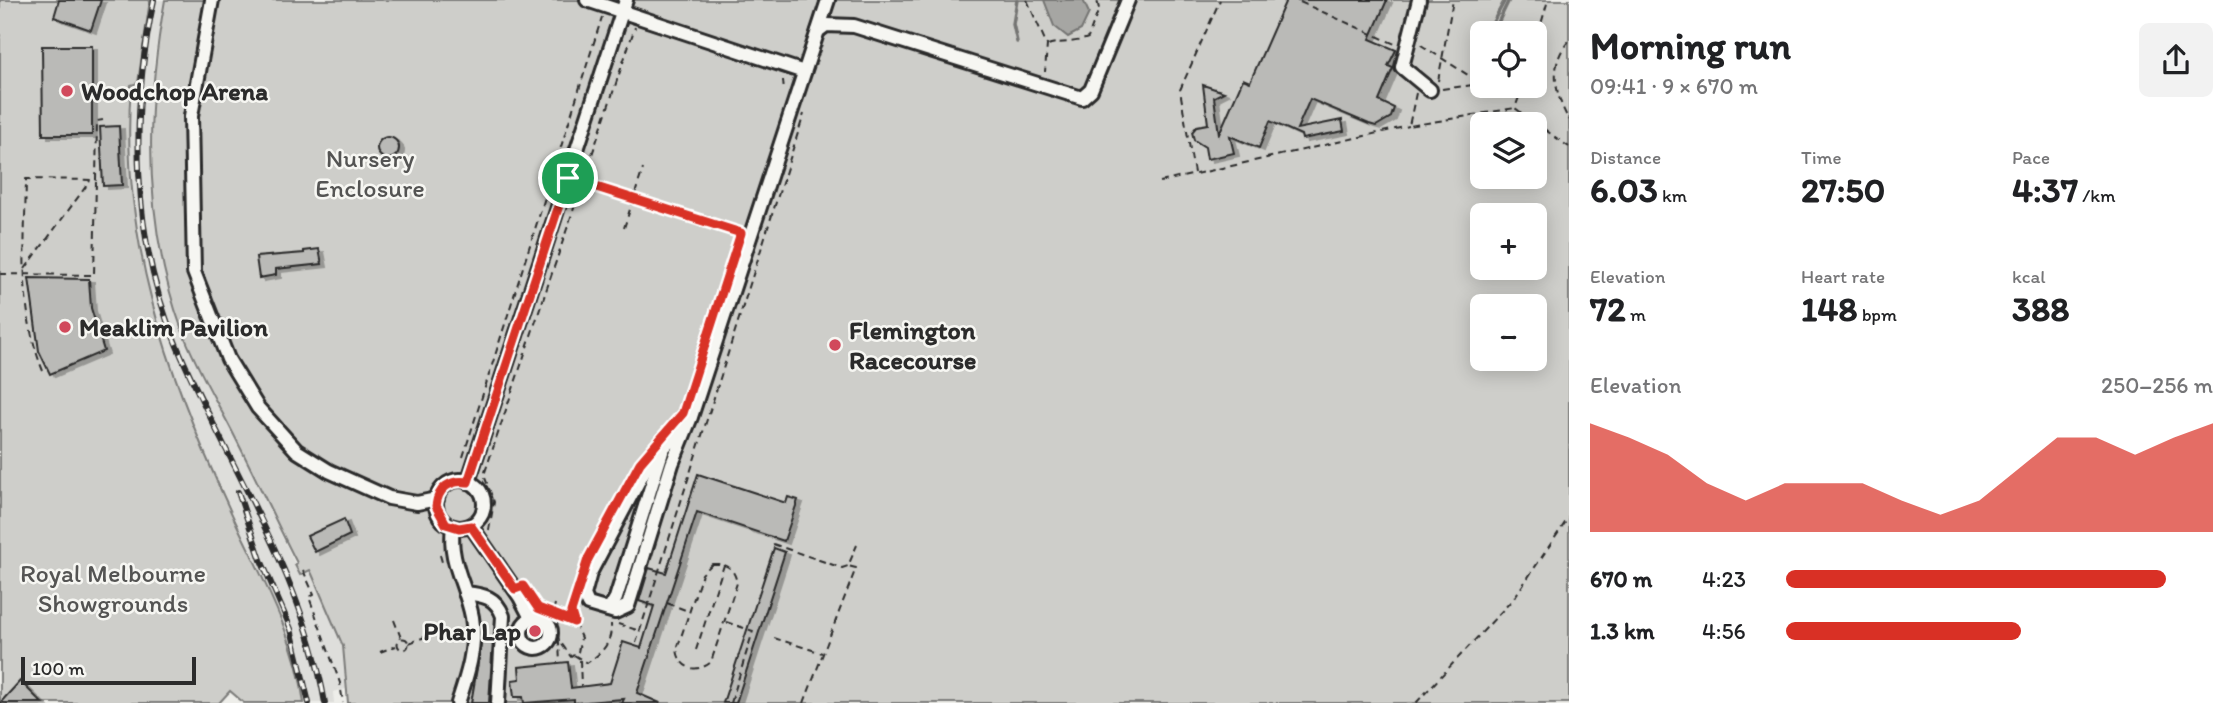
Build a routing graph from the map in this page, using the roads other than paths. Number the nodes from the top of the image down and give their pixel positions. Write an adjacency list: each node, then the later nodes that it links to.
1 (212, 0): 13 (lane)
2 (587, 0): 6 (lane)
3 (828, 0): 7 (lane)
4 (1128, 0): 7 (lane)
5 (1419, 0): 9 (lane)
6 (625, 6): 8 (lane); 12 (lane)
7 (818, 31): 8 (lane)
8 (804, 72): 10 (lane)
9 (1430, 90)
10 (691, 417): 11 (lane); 17 (lane)
11 (663, 448): 17 (lane); 17 (lane)
12 (468, 482): 13 (lane); 14 (lane)
13 (437, 499): 15 (lane)
14 (471, 526): 15 (lane); 18 (lane)
15 (453, 527): 16 (lane)
16 (465, 593): 19 (lane); 20 (lane)
17 (608, 610)
18 (534, 613)
19 (458, 703)
20 (498, 703)

